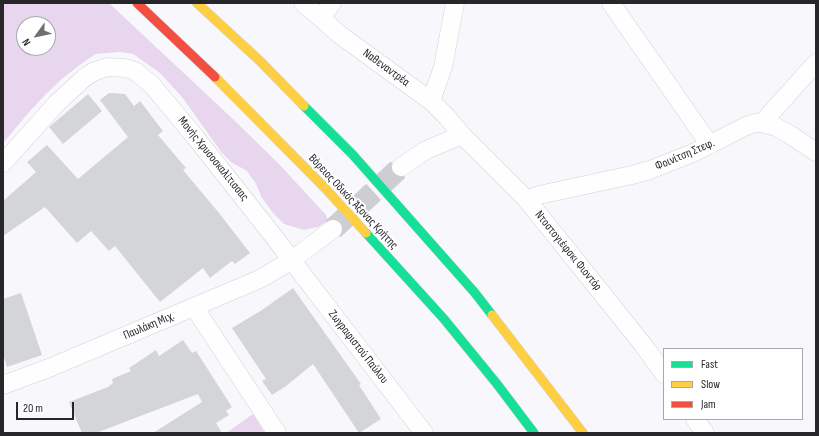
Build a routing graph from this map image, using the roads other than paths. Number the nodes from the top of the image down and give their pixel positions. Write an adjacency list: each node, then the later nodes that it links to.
1 (137, 3): 25 (highway, Βόρειος Οδικός Άξονας Κρήτης)
2 (197, 3): 26 (highway)
3 (304, 3): 7 (street, Ναθεναντρέα)
4 (332, 3): 7 (street)
5 (456, 3): 9 (street)
6 (611, 3): 12 (street)
7 (321, 18): 9 (street, Ναθεναντρέα)
8 (816, 63): 10 (street)
9 (431, 101): 11 (street, Ναθεναντρέα)
10 (762, 123): 12 (street, Φοινίτση Στεφ.); 13 (street)
11 (462, 135): 15 (street); 16 (street, Ντοστογιέφσκι Φιοντόρ)
12 (710, 145): 16 (street, Φοινίτση Στεφ.)
13 (816, 152)
14 (3, 163): 18 (street, Μονής Χρυσοσκαλίτισσας)
15 (401, 166)
16 (527, 200): 20 (street, Ντοστογιέφσκι Φιοντόρ)
17 (333, 229): 18 (street, Παυλάκη Μιχ.)
18 (292, 260): 19 (street, Παυλάκη Μιχ.); 24 (street, Ζωγραφιστού Παύλου)
19 (194, 307): 21 (street, Παυλάκη Μιχ.); 23 (street)
20 (663, 373)
21 (3, 385)
22 (697, 420): 27 (street)
23 (277, 433)
24 (424, 433)
25 (534, 433)
26 (583, 433)
27 (705, 433)

